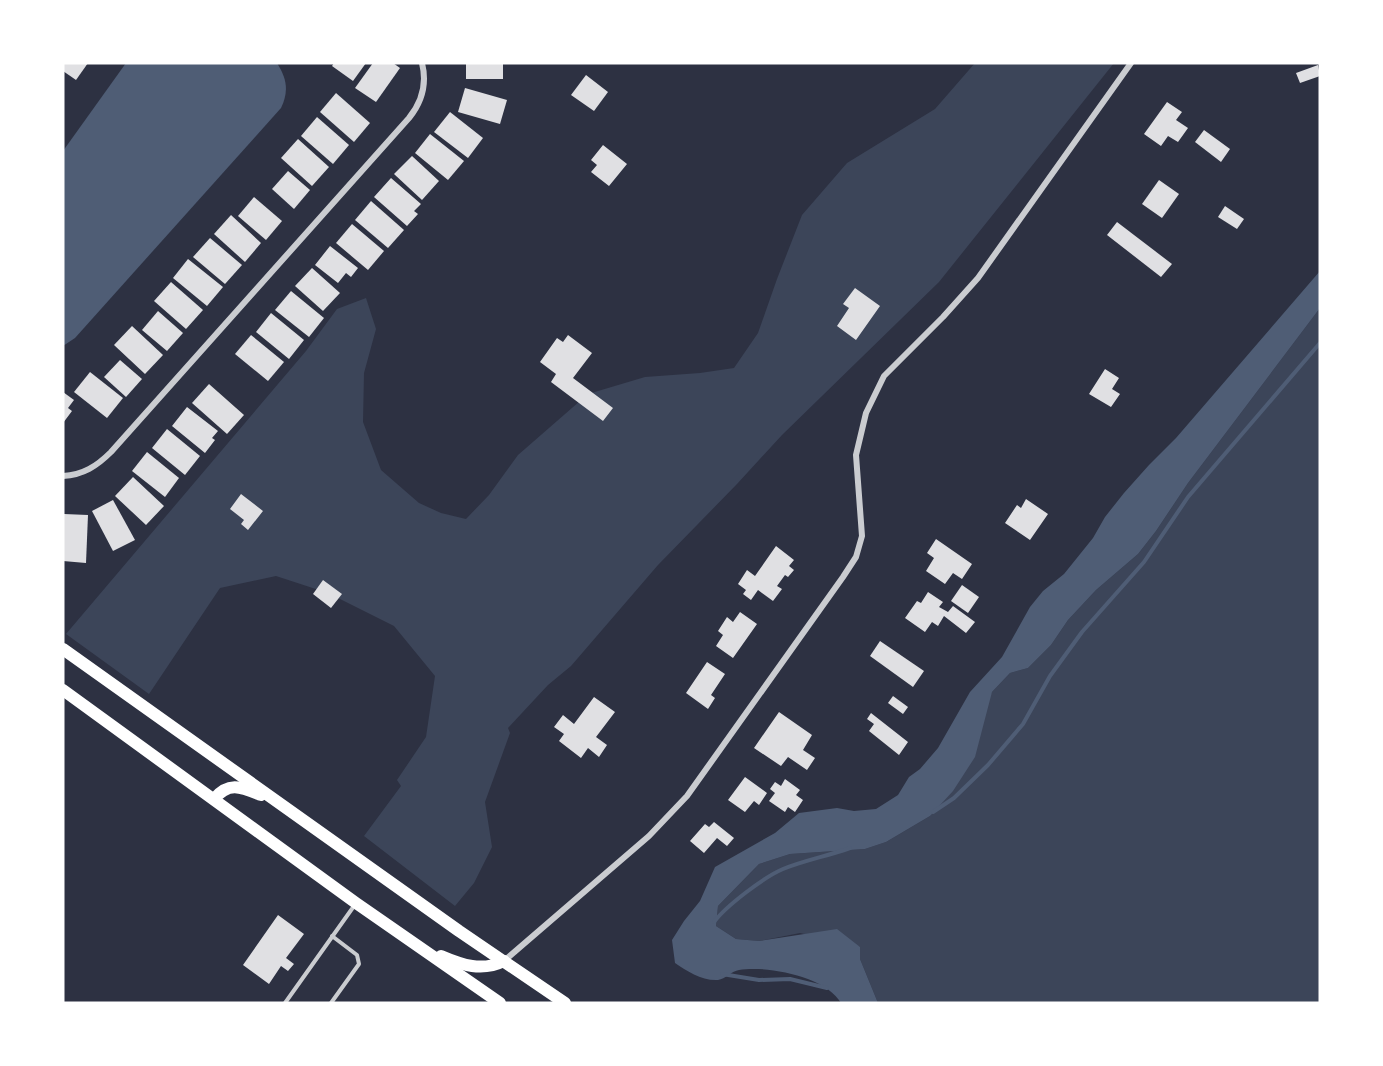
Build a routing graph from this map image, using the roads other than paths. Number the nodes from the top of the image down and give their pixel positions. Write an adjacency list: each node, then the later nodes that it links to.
1 (422, 63): 3 (street)
2 (1131, 63): 11 (street)
3 (63, 476)
4 (63, 649): 7 (main road)
5 (63, 690): 6 (main road)
6 (214, 800): 7 (main road); 8 (main road)
7 (276, 801): 11 (main road)
8 (356, 903): 9 (lane); 10 (main road)
9 (332, 936): 12 (lane); 13 (lane)
10 (413, 943): 11 (main road); 14 (main road)
11 (504, 961): 15 (main road)
12 (285, 1003)
13 (331, 1003)
14 (500, 1003)
15 (565, 1003)

